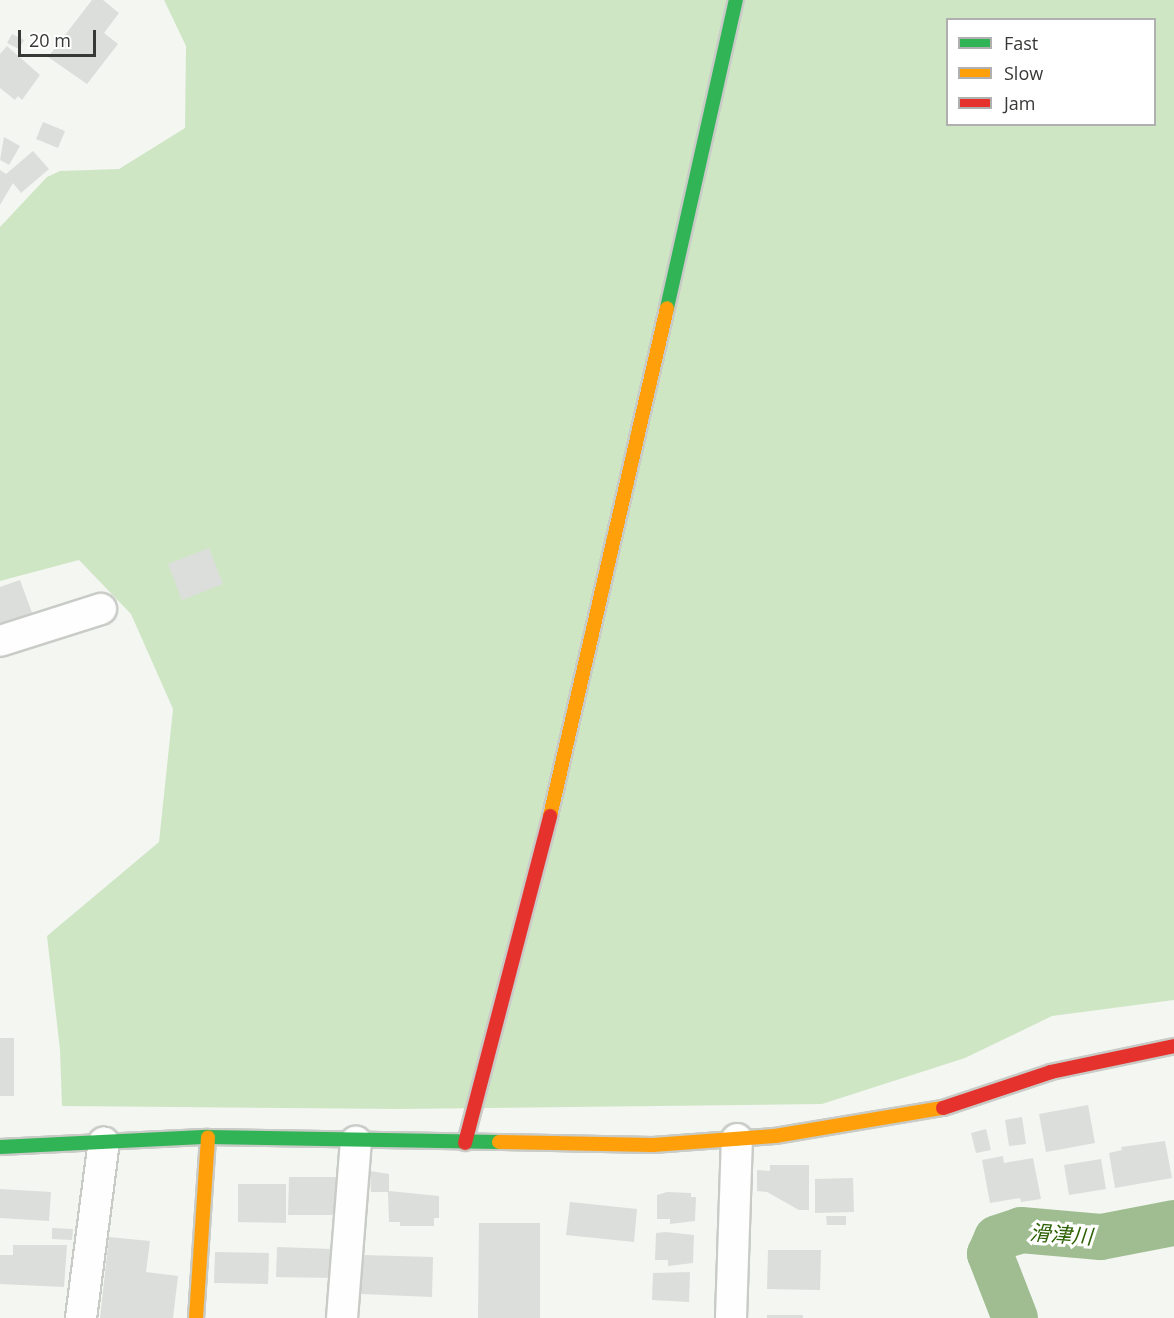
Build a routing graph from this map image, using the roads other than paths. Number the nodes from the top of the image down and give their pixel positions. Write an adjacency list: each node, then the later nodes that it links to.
1 (736, 0): 9 (street)
2 (101, 609): 3 (street)
3 (0, 641)
4 (1174, 1046): 6 (street)
5 (208, 1137): 7 (street); 8 (street); 12 (street)
6 (737, 1139): 9 (street); 14 (street)
7 (104, 1142): 10 (street); 11 (street)
8 (356, 1142): 9 (street); 13 (street)
9 (465, 1143)
10 (0, 1147)
11 (81, 1318)
12 (196, 1318)
13 (342, 1318)
14 (731, 1318)

